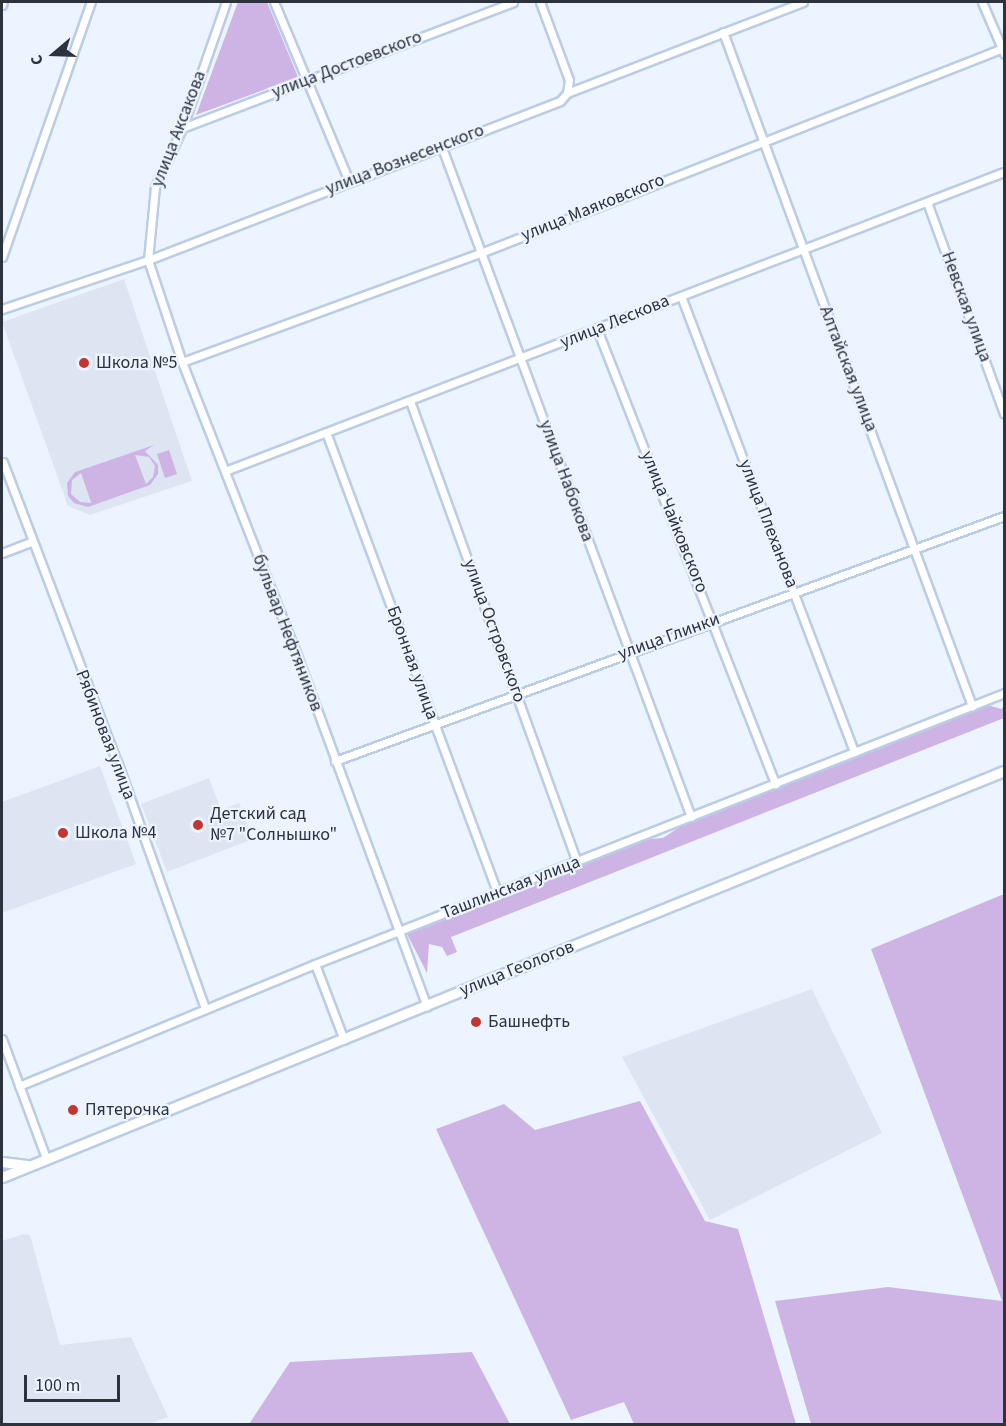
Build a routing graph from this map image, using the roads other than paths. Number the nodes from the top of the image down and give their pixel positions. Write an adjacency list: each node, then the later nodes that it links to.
1 (91, 2): 20 (street)
2 (226, 2): 12 (street, улица Аксакова)
3 (274, 2): 10 (street)
4 (513, 2): 10 (street, улица Достоевского)
5 (540, 2): 11 (street)
6 (802, 2): 8 (street, улица Вознесенского)
7 (982, 2): 9 (street)
8 (723, 32): 11 (street, улица Вознесенского); 13 (street, Алтайская улица)
9 (1004, 51): 13 (street, улица Маяковского)
10 (308, 81): 12 (street, улица Достоевского); 16 (street)
11 (567, 93): 14 (street, улица Вознесенского)
12 (182, 128): 21 (street, улица Аксакова)
13 (763, 139): 18 (street, Алтайская улица); 19 (street, улица Маяковского)
14 (441, 145): 16 (street, улица Вознесенского); 19 (street, улица Набокова)
15 (1005, 172): 17 (street, улица Лескова)
16 (349, 181): 21 (street, улица Вознесенского)
17 (927, 202): 18 (street, улица Лескова); 28 (street, Невская улица)
18 (802, 250): 22 (street, улица Лескова); 34 (street, Алтайская улица)
19 (483, 252): 25 (street, улица Набокова); 26 (street, улица Маяковского)
20 (2, 257)
21 (148, 260): 23 (street, улица Вознесенского); 26 (street, бульвар Нефтяников)
22 (681, 296): 24 (street, улица Лескова); 36 (street, улица Плеханова)
23 (2, 309)
24 (597, 329): 25 (street, улица Лескова); 37 (street, улица Чайковского)
25 (521, 359): 27 (street, улица Лескова); 38 (street, улица Набокова)
26 (182, 362): 31 (street, бульвар Нефтяников)
27 (410, 401): 29 (street, улица Лескова); 40 (street, улица Островского)
28 (1005, 413)
29 (326, 432): 31 (street, улица Лескова); 42 (street, Бронная улица)
30 (3, 462): 33 (street, Рябиновая улица)
31 (225, 471): 44 (street, бульвар Нефтяников)
32 (1005, 516): 34 (street, улица Глинки)
33 (32, 542): 35 (street); 53 (street, Рябиновая улица)
34 (915, 550): 36 (street, улица Глинки); 41 (street, Алтайская улица)
35 (2, 552)
36 (794, 591): 37 (street, улица Глинки); 43 (street, улица Плеханова)
37 (713, 621): 38 (street, улица Глинки); 46 (street, улица Чайковского)
38 (628, 652): 40 (street, улица Глинки); 47 (street, улица Набокова)
39 (1005, 693): 41 (street, Ташлинская улица)
40 (518, 697): 42 (street, улица Глинки); 48 (street, улица Островского)
41 (972, 706): 43 (street, Ташлинская улица)
42 (436, 727): 44 (street, улица Глинки); 49 (street, Бронная улица)
43 (854, 752): 46 (street, Ташлинская улица)
44 (335, 761): 50 (street, бульвар Нефтяников)
45 (1005, 771): 52 (main road, улица Геологов)
46 (775, 783): 47 (street, Ташлинская улица)
47 (691, 817): 48 (street, Ташлинская улица)
48 (577, 862): 49 (street, Ташлинская улица)
49 (497, 893): 50 (street, Ташлинская улица)
50 (400, 932): 51 (street, Ташлинская улица); 52 (street, бульвар Нефтяников)
51 (315, 964): 53 (street, Ташлинская улица); 55 (street)
52 (427, 1006): 55 (main road, улица Геологов)
53 (206, 1009): 56 (street, Ташлинская улица)
54 (2, 1039): 56 (street)
55 (344, 1040): 57 (main road, улица Геологов)
56 (19, 1086): 57 (street)
57 (46, 1158): 59 (main road, улица Геологов)
58 (2, 1162): 59 (main road)
59 (29, 1165): 60 (main road, улица Геологов)
60 (2, 1177)

